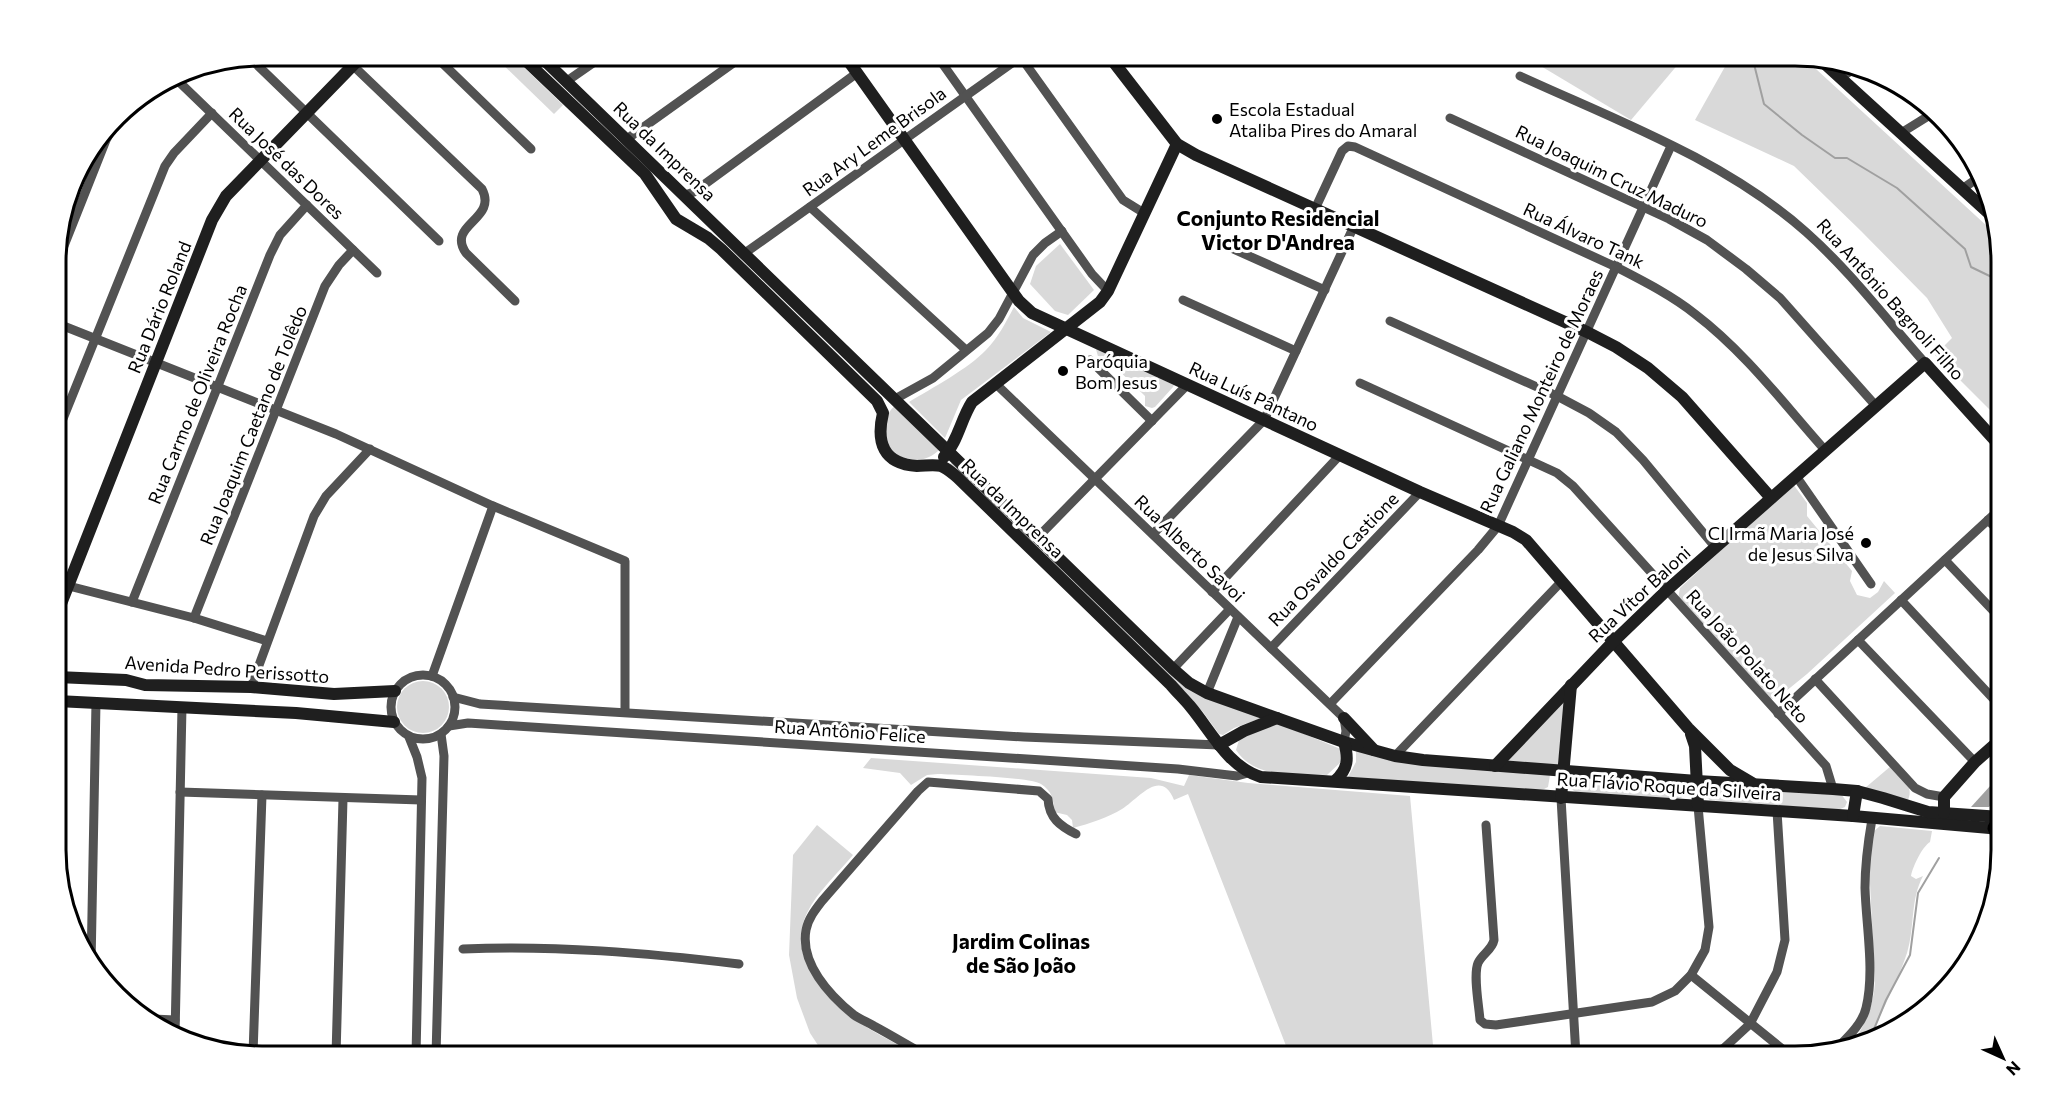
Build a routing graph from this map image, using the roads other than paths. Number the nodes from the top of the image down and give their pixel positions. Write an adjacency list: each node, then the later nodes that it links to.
1 (259, 66): 22 (street)
2 (352, 66): 22 (street, Rua Dário Roland)
3 (354, 66): 57 (street)
4 (445, 66): 32 (street)
5 (531, 66): 42 (street, Rua da Imprensa)
6 (551, 66): 19 (street, Rua da Imprensa)
7 (589, 66): 19 (street)
8 (729, 66): 27 (street)
9 (852, 66): 15 (street, Rua Luís Pântano)
10 (944, 66): 21 (street)
11 (1007, 66): 21 (street, Rua Ary Leme Brisola)
12 (1028, 66): 43 (street)
13 (1116, 66): 29 (street)
14 (1831, 70): 18 (street)
15 (857, 73): 28 (street, Rua Luís Pântano); 36 (street)
16 (1847, 73): 18 (street)
17 (1520, 76): 30 (street, Rua Antônio Bagnoli Filho)
18 (1840, 78): 26 (street)
19 (567, 81): 27 (street, Rua da Imprensa)
20 (181, 84): 23 (street, Rua José das Dores)
21 (966, 96): 28 (street, Rua Ary Leme Brisola); 45 (street)
22 (307, 113): 33 (street, Rua Dário Roland); 48 (street)
23 (212, 114): 33 (street, Rua José das Dores); 62 (street)
24 (1927, 117): 26 (street)
25 (1450, 118): 39 (street, Rua Joaquim Cruz Maduro)
26 (1901, 133): 35 (street)
27 (627, 139): 36 (street, Rua da Imprensa)
28 (905, 140): 38 (street, Rua Ary Leme Brisola); 55 (street, Rua Luís Pântano)
29 (1177, 144): 40 (street); 43 (street)
30 (1671, 146): 39 (street, Rua Galiano Monteiro de Moraes); 67 (street, Rua Antônio Bagnoli Filho)
31 (103, 148): 46 (street)
32 (531, 148)
33 (261, 160): 37 (street, Rua José das Dores); 66 (street, Rua Dário Roland)
34 (1973, 181): 35 (street)
35 (1962, 189): 41 (street)
36 (685, 195): 42 (street); 50 (street, Rua da Imprensa)
37 (307, 205): 49 (street, Rua José das Dores); 71 (street, Rua Carmo de Oliveira Rocha)
38 (810, 207): 50 (street, Rua Ary Leme Brisola); 63 (street)
39 (1643, 207): 51 (street, Rua Galiano Monteiro de Moraes); 74 (street, Rua Joaquim Cruz Maduro)
40 (1315, 208): 44 (street); 51 (street, Rua Álvaro Tank)
41 (1983, 208)
42 (668, 210): 77 (street, Rua da Imprensa)
43 (1144, 213): 54 (street)
44 (1354, 226): 53 (street); 61 (street)
45 (1062, 231): 54 (street); 55 (street)
46 (68, 235)
47 (1211, 239): 53 (street)
48 (439, 240)
49 (353, 250): 52 (street, Rua José das Dores); 75 (street, Rua Joaquim Caetano de Tolêdo)
50 (745, 253): 73 (street, Rua da Imprensa)
51 (1616, 267): 61 (street, Rua Galiano Monteiro de Moraes); 82 (street, Rua Álvaro Tank)
52 (377, 273)
53 (1325, 290): 64 (street)
54 (1108, 291): 60 (street)
55 (1013, 292): 60 (street, Rua Luís Pântano); 63 (street)
56 (1183, 300): 64 (street)
57 (515, 301)
58 (1390, 321): 72 (street)
59 (66, 327): 62 (street)
60 (1066, 329): 69 (street); 70 (street, Rua Luís Pântano)
61 (1587, 332): 72 (street, Rua Galiano Monteiro de Moraes); 90 (street)
62 (95, 338): 66 (street); 76 (street)
63 (966, 350): 73 (street)
64 (1296, 351): 78 (street)
65 (1090, 360): 79 (street)
66 (156, 362): 71 (street); 100 (street, Rua Dário Roland)
67 (1925, 363): 74 (street, Rua Vítor Baloni); 80 (street, Rua Antônio Bagnoli Filho)
68 (1360, 383): 85 (street, Rua João Polato Neto)
69 (996, 384): 83 (street); 88 (street, Rua Alberto Savoi)
70 (1187, 385): 78 (street, Rua Luís Pântano); 79 (street)
71 (218, 387): 75 (street); 107 (street, Rua Carmo de Oliveira Rocha)
72 (1557, 396): 85 (street, Rua Galiano Monteiro de Moraes); 98 (street)
73 (895, 399): 77 (street); 83 (street, Rua da Imprensa)
74 (1876, 406): 82 (street, Rua Vítor Baloni)
75 (276, 410): 81 (street); 111 (street, Rua Joaquim Caetano de Tolêdo)
76 (66, 411)
77 (883, 413): 86 (street, Rua da Imprensa)
78 (1264, 420): 84 (street, Rua Luís Pântano); 96 (street)
79 (1152, 421): 88 (street)
80 (1991, 436)
81 (370, 449): 91 (street); 113 (street)
82 (1825, 450): 87 (street, Rua Vítor Baloni)
83 (948, 452): 86 (street); 97 (street, Rua da Imprensa)
84 (1340, 455): 89 (street, Rua Luís Pântano); 105 (street)
85 (1528, 459): 95 (street, Rua Galiano Monteiro de Moraes); 104 (street, Rua João Polato Neto)
86 (935, 465): 142 (street, Rua da Imprensa)
87 (1796, 476): 90 (street, Rua Vítor Baloni); 102 (street)
88 (1095, 479): 96 (street, Rua Alberto Savoi); 97 (street)
89 (1420, 492): 95 (street, Rua Luís Pântano); 115 (street, Rua Osvaldo Castione)
90 (1771, 498): 98 (street, Rua Vítor Baloni)
91 (493, 506): 117 (street); 132 (street)
92 (1991, 517): 93 (street)
93 (1988, 520): 94 (street); 99 (street)
94 (1991, 523)
95 (1498, 526): 101 (street, Rua Luís Pântano); 130 (street, Rua Galiano Monteiro de Moraes)
96 (1153, 534): 105 (street, Rua Alberto Savoi)
97 (1038, 537): 116 (street, Rua da Imprensa)
98 (1715, 547): 104 (street, Rua Vítor Baloni)
99 (1944, 560): 106 (street); 109 (street)
100 (66, 575)
101 (1561, 582): 114 (street, Rua Luís Pântano); 145 (street)
102 (1871, 584)
103 (66, 585): 107 (street)
104 (1667, 590): 114 (street, Rua Vítor Baloni); 133 (street, Rua João Polato Neto)
105 (1212, 592): 108 (street, Rua Alberto Savoi)
106 (1901, 600): 112 (street); 125 (street)
107 (132, 602): 111 (street)
108 (1230, 609): 110 (street, Rua Alberto Savoi); 116 (street)
109 (1991, 609)
110 (1238, 617): 115 (street, Rua Alberto Savoi); 124 (street)
111 (194, 618): 113 (street)
112 (1858, 640): 120 (street); 146 (street)
113 (267, 641): 122 (street)
114 (1613, 642): 121 (street, Rua Vítor Baloni); 138 (street, Rua Luís Pântano)
115 (1271, 648): 130 (street, Rua Alberto Savoi)
116 (1173, 669): 124 (street, Rua da Imprensa)
117 (432, 676): 123 (street); 126 (street)
118 (66, 677): 119 (street, Avenida Pedro Perissotto)
119 (126, 680): 122 (street, Avenida Pedro Perissotto); 129 (street)
120 (1815, 680): 133 (street); 158 (street)
121 (1571, 685): 147 (street, Rua Vítor Baloni); 149 (street)
122 (251, 687): 123 (street, Avenida Pedro Perissotto)
123 (395, 691): 136 (street)
124 (1207, 693): 134 (street, Rua da Imprensa)
125 (1991, 696)
126 (453, 697): 132 (street, Rua Antônio Felice); 137 (street)
127 (66, 701): 128 (street)
128 (96, 702): 129 (street); 174 (street)
129 (124, 704): 131 (street)
130 (1330, 704): 135 (street, Rua Alberto Savoi)
131 (182, 707): 136 (street); 157 (street)
132 (625, 711): 142 (street, Rua Antônio Felice)
133 (1778, 714): 155 (street, Rua João Polato Neto)
134 (1277, 718): 141 (street, Rua da Imprensa); 142 (street)
135 (1344, 718): 141 (street); 144 (street)
136 (394, 722): 140 (street)
137 (449, 726): 139 (street); 150 (street, Rua Antônio Felice)
138 (1688, 728): 148 (street, Rua Luís Pântano); 154 (street, Rua Luís Pântano)
139 (441, 734): 140 (street); 187 (street)
140 (409, 737): 163 (street)
141 (1344, 742): 144 (street, Rua Flávio Roque da Silveira); 152 (street)
142 (1219, 745): 150 (street, Rua da Imprensa)
143 (1991, 748): 146 (street)
144 (1375, 751): 145 (street, Rua Flávio Roque da Silveira)
145 (1395, 756): 147 (street, Rua Flávio Roque da Silveira)
146 (1975, 762): 160 (street)
147 (1495, 766): 149 (street, Rua Flávio Roque da Silveira)
148 (1695, 766): 151 (street); 153 (street, Rua Luís Pântano)
149 (1563, 771): 151 (street, Rua Flávio Roque da Silveira); 161 (street)
150 (1248, 773): 152 (street)
151 (1678, 780): 153 (street, Rua Flávio Roque da Silveira)
152 (1335, 781): 161 (street, Rua Flávio Roque da Silveira)
153 (1697, 781): 154 (street, Rua Flávio Roque da Silveira); 164 (street, Rua Luís Pântano)
154 (1753, 784): 155 (street, Rua Flávio Roque da Silveira)
155 (1833, 789): 156 (street, Rua Flávio Roque da Silveira)
156 (1857, 791): 165 (street, Rua Flávio Roque da Silveira); 168 (street)
157 (180, 792): 159 (street); 180 (street)
158 (1922, 792): 160 (street); 165 (street)
159 (262, 795): 162 (street); 184 (street)
160 (1944, 796): 167 (street)
161 (1561, 798): 164 (street, Rua Flávio Roque da Silveira); 178 (street)
162 (344, 799): 163 (street); 185 (street)
163 (421, 800): 186 (street)
164 (1698, 806): 166 (street, Rua Flávio Roque da Silveira); 177 (street)
165 (1914, 808): 167 (street, Rua Flávio Roque da Silveira)
166 (1777, 812): 168 (street, Rua Flávio Roque da Silveira); 181 (street)
167 (1944, 813): 171 (street, Rua Flávio Roque da Silveira)
168 (1853, 816): 169 (street, Rua Flávio Roque da Silveira)
169 (1872, 819): 172 (street, Rua Flávio Roque da Silveira); 183 (street)
170 (1486, 825): 178 (street)
171 (1991, 826)
172 (1991, 827)
173 (1076, 834): 188 (street)
174 (92, 948)
175 (463, 949): 176 (street)
176 (739, 964)
177 (1691, 975): 178 (street); 181 (street)
178 (1572, 1012): 189 (street)
179 (164, 1020): 180 (street)
180 (175, 1020): 182 (street)
181 (1750, 1024): 190 (street); 191 (street)
182 (175, 1026)
183 (1846, 1039)
184 (253, 1045)
185 (336, 1046)
186 (416, 1046)
187 (436, 1046)
188 (909, 1046)
189 (1575, 1046)
190 (1726, 1046)
191 (1778, 1046)

